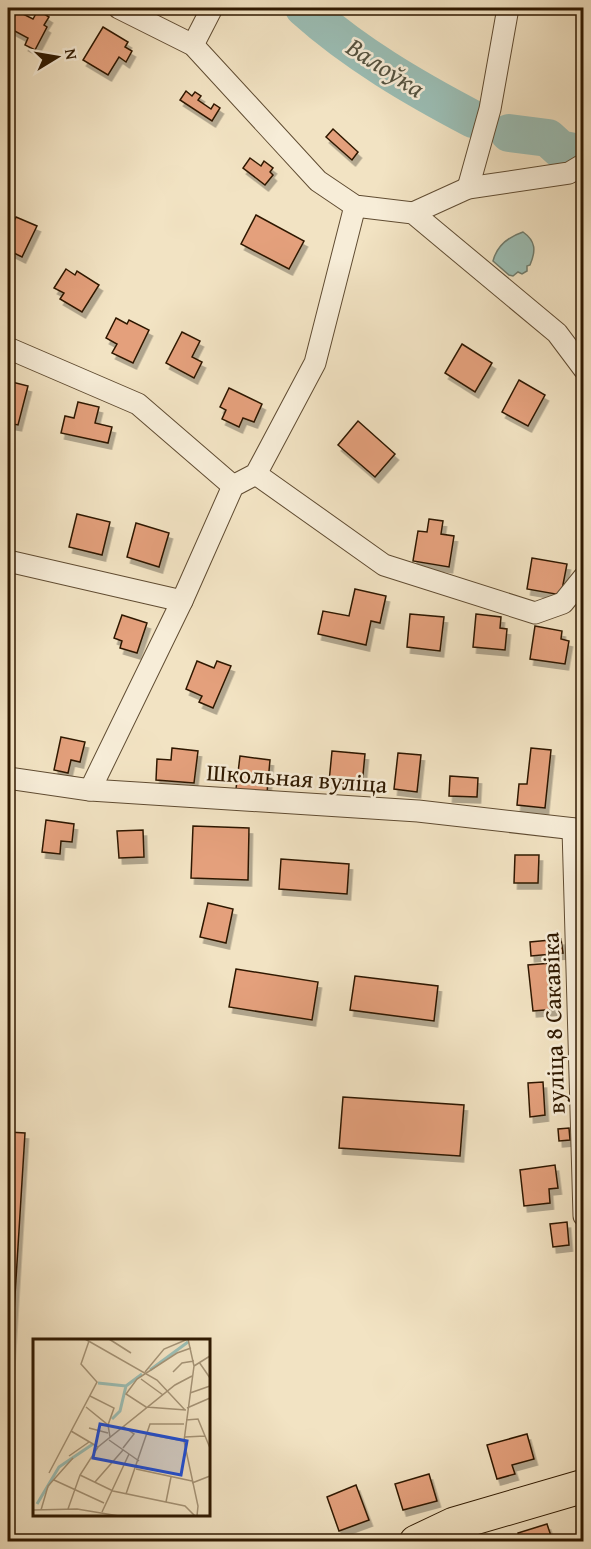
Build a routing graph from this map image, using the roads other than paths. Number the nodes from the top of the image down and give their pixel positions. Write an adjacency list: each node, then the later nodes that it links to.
1 (119, 8): 4 (street)
2 (212, 8): 4 (street)
3 (508, 8): 6 (street)
4 (193, 45): 7 (street)
5 (584, 164): 6 (street)
6 (468, 188): 8 (street)
7 (355, 206): 8 (street); 11 (street)
8 (413, 213): 10 (street)
9 (8, 348): 12 (street)
10 (584, 369)
11 (256, 474): 12 (street); 14 (street)
12 (233, 486): 15 (street)
13 (8, 561): 15 (street)
14 (584, 577)
15 (182, 601): 17 (street)
16 (8, 778): 17 (street, Школьная вуліца)
17 (90, 790): 18 (street, Школьная вуліца)
18 (578, 830): 19 (street, вуліца 8 Сакавіка)
19 (584, 1216)
20 (584, 1486): 21 (main road)
21 (416, 1542)

